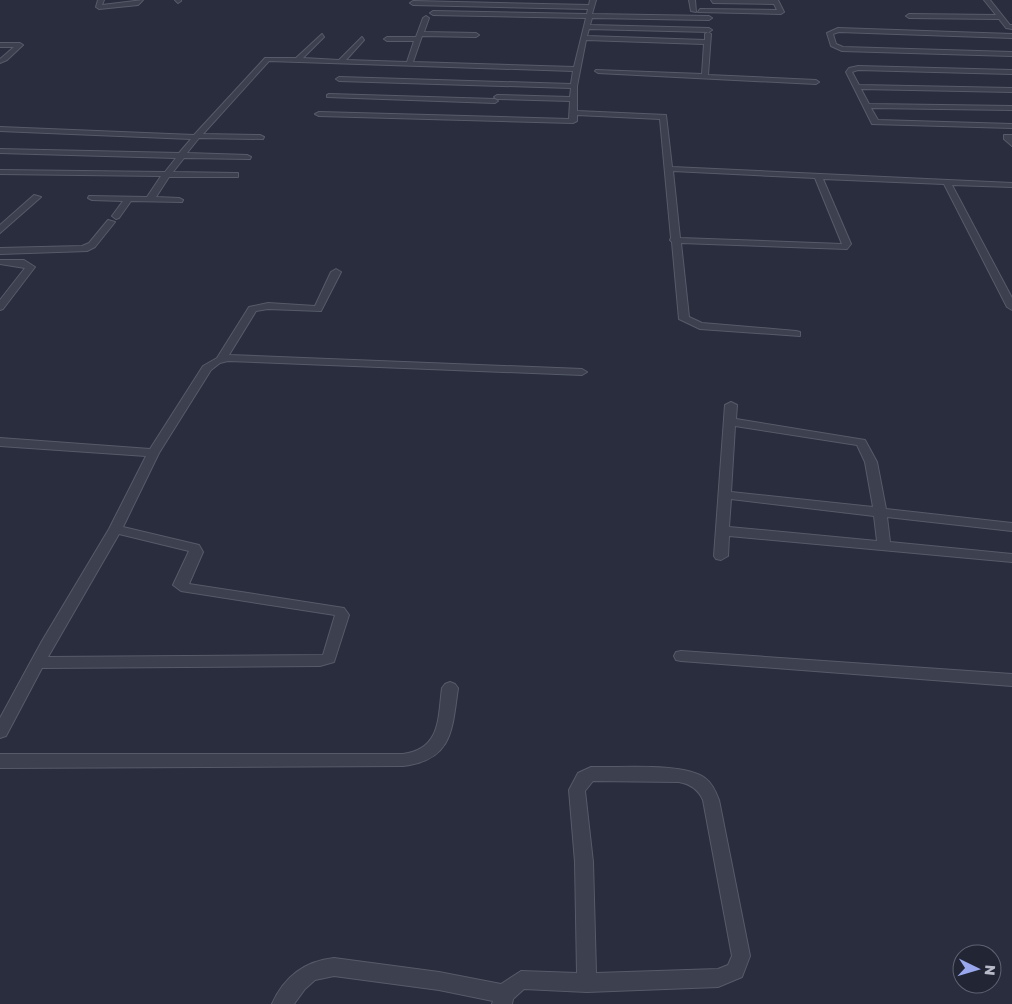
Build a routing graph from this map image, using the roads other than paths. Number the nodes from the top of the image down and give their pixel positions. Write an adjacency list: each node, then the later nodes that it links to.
1 (101, 0): 2 (street)
2 (140, 0)
3 (692, 0): 11 (street)
4 (713, 0): 7 (street); 14 (street)
5 (986, 0): 16 (street)
6 (474, 1): 9 (street); 10 (street)
7 (737, 1): 8 (street); 12 (street)
8 (776, 1): 12 (street)
9 (413, 3)
10 (590, 9): 11 (street); 13 (street); 14 (street); 18 (street)
11 (694, 11): 14 (street)
12 (741, 12): 14 (street)
13 (433, 13)
14 (711, 13): 20 (street)
15 (909, 16): 16 (street)
16 (1001, 17): 19 (street)
17 (426, 18): 24 (street)
18 (585, 27): 20 (street); 25 (street)
19 (1010, 27): 21 (street)
20 (708, 30): 28 (street)
21 (1012, 34): 30 (street)
22 (476, 35): 24 (street)
23 (322, 36): 31 (street)
24 (420, 37): 27 (street); 35 (street)
25 (583, 38): 28 (street); 37 (street)
26 (362, 39): 33 (street)
27 (387, 39)
28 (708, 42): 40 (street)
29 (0, 45): 32 (street)
30 (1012, 54)
31 (298, 60): 33 (street); 60 (street)
32 (0, 61)
33 (340, 62): 34 (street)
34 (386, 63): 35 (street); 42 (street)
35 (409, 64): 36 (street)
36 (505, 67): 37 (street); 44 (street)
37 (577, 69): 45 (street)
38 (598, 71): 40 (street)
39 (1012, 72): 46 (street)
40 (705, 77): 43 (street)
41 (340, 79): 42 (street)
42 (376, 80): 44 (street); 49 (street)
43 (816, 82)
44 (500, 84): 45 (street); 50 (street)
45 (574, 86): 51 (street)
46 (858, 87): 47 (street); 52 (street)
47 (1012, 90)
48 (329, 96): 49 (street)
49 (367, 97): 50 (street); 56 (street)
50 (496, 99): 51 (street); 57 (street)
51 (574, 99): 54 (street)
52 (866, 106): 53 (street); 58 (street)
53 (1012, 108)
54 (575, 113): 57 (street); 67 (street)
55 (319, 114): 56 (street)
56 (359, 115): 57 (street)
57 (492, 119)
58 (1012, 126)
59 (0, 130): 60 (street)
60 (197, 136): 61 (street); 65 (street)
61 (260, 137)
62 (1012, 137): 63 (street)
63 (1012, 144)
64 (0, 151): 65 (street)
65 (184, 154): 66 (street); 69 (street)
66 (247, 157)
67 (670, 169): 71 (street); 80 (street)
68 (0, 172): 69 (street)
69 (166, 174): 70 (street); 77 (street)
70 (235, 175)
71 (818, 176): 72 (street); 80 (street)
72 (947, 182): 73 (street); 85 (street)
73 (1012, 184)
74 (38, 197): 79 (street)
75 (92, 198): 76 (street)
76 (129, 199): 77 (street); 81 (street)
77 (150, 199): 78 (street)
78 (179, 200)
79 (0, 230)
80 (674, 240): 86 (street)
81 (0, 251)
82 (3, 262): 84 (street)
83 (336, 272): 87 (street)
84 (0, 307)
85 (1012, 307)
86 (796, 334)
87 (222, 358): 88 (street); 92 (street)
88 (582, 372)
89 (731, 405): 90 (street)
90 (731, 422): 93 (street); 94 (street)
91 (0, 442): 92 (street)
92 (153, 453): 96 (street)
93 (726, 495): 94 (street); 97 (street)
94 (878, 512): 95 (street); 98 (street)
95 (1012, 527)
96 (115, 529): 102 (street); 102 (street)
97 (722, 531): 98 (street); 99 (street)
98 (884, 547): 100 (street)
99 (721, 556)
100 (1012, 558)
101 (681, 656): 103 (street)
102 (37, 663): 105 (street)
103 (1012, 680)
104 (450, 688): 106 (street)
105 (1, 727)
106 (0, 760)
107 (587, 983): 107 (street); 108 (street)
108 (503, 999): 109 (street)
109 (282, 1004)

